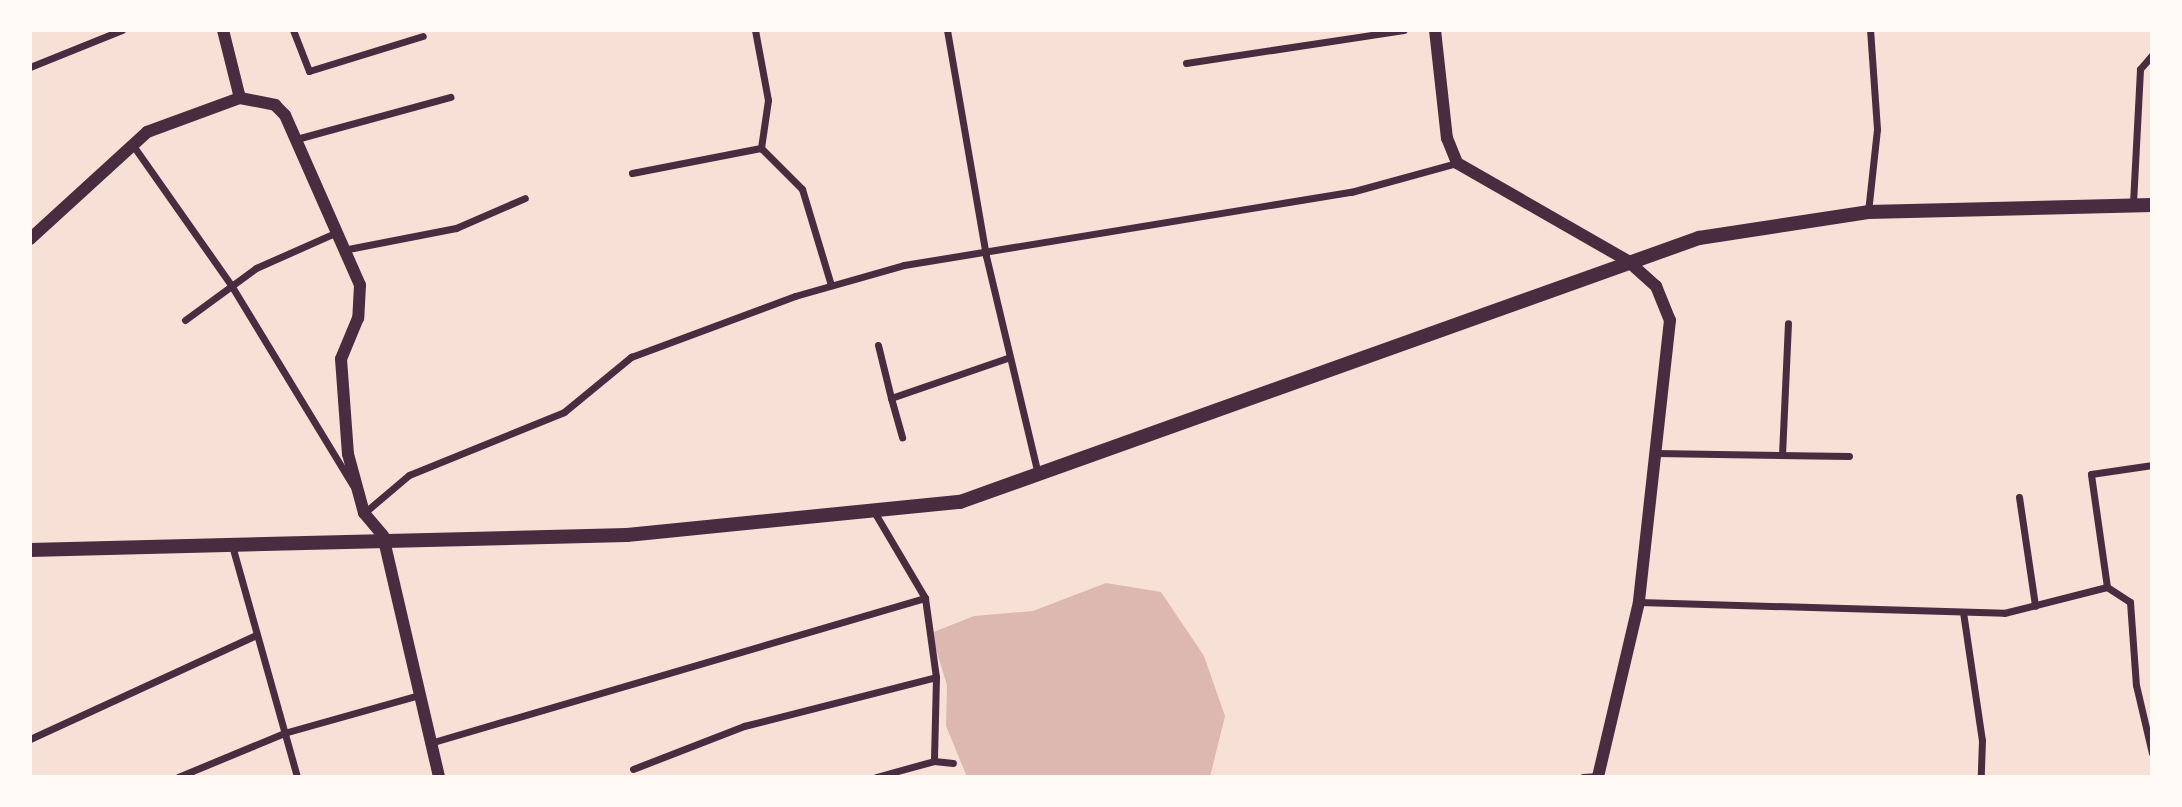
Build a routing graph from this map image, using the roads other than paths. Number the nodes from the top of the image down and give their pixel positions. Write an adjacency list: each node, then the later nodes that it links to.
1 (122, 30): 12 (street)
2 (223, 30): 13 (street)
3 (293, 30): 9 (street)
4 (755, 30): 17 (street)
5 (947, 30): 27 (street)
6 (1404, 30): 11 (street)
7 (1434, 30): 18 (street)
8 (1870, 30): 23 (street)
9 (423, 36)
10 (2152, 55): 21 (street)
11 (1186, 63)
12 (30, 67)
13 (240, 97): 15 (street); 16 (street)
14 (450, 97): 15 (street)
15 (300, 138): 24 (street)
16 (131, 143): 25 (street); 29 (street)
17 (761, 148): 19 (street); 30 (street)
18 (1457, 163): 27 (street); 28 (street)
19 (632, 173)
20 (525, 198): 26 (street)
21 (2133, 203): 22 (main road); 23 (main road)
22 (2152, 205)
23 (1868, 212): 28 (main road)
24 (335, 233): 26 (street); 29 (street)
25 (30, 239)
26 (342, 251): 42 (street)
27 (986, 256): 30 (street); 34 (street)
28 (1628, 261): 37 (street); 41 (main road)
29 (231, 285): 31 (street); 42 (street)
30 (831, 285): 44 (street)
31 (185, 320)
32 (1788, 323): 38 (street)
33 (878, 345): 35 (street)
34 (1007, 358): 35 (street); 41 (street)
35 (891, 398): 36 (street)
36 (902, 437)
37 (1656, 453): 38 (street); 51 (street)
38 (1782, 455): 39 (street)
39 (1849, 456)
40 (2152, 465): 49 (street)
41 (1039, 477): 45 (main road)
42 (359, 495): 44 (street)
43 (2019, 497): 52 (street)
44 (364, 513): 46 (street)
45 (876, 515): 46 (main road); 50 (street)
46 (383, 536): 47 (main road); 56 (street)
47 (233, 549): 48 (main road); 54 (street)
48 (30, 550)
49 (2107, 587): 52 (street); 60 (street)
50 (925, 598): 55 (street); 59 (street)
51 (1639, 602): 53 (street); 64 (street)
52 (2035, 606): 53 (street)
53 (1963, 612): 70 (street)
54 (254, 636): 57 (street); 58 (street)
55 (936, 677): 61 (street); 63 (street)
56 (419, 695): 57 (street); 59 (street)
57 (284, 733): 65 (street); 66 (street)
58 (30, 739)
59 (430, 743): 67 (street)
60 (2152, 753)
61 (934, 761): 62 (street); 68 (street)
62 (953, 763)
63 (633, 769)
64 (1598, 776): 69 (street)
65 (178, 777)
66 (298, 777)
67 (439, 777)
68 (876, 777)
69 (1583, 777)
70 (1981, 777)

